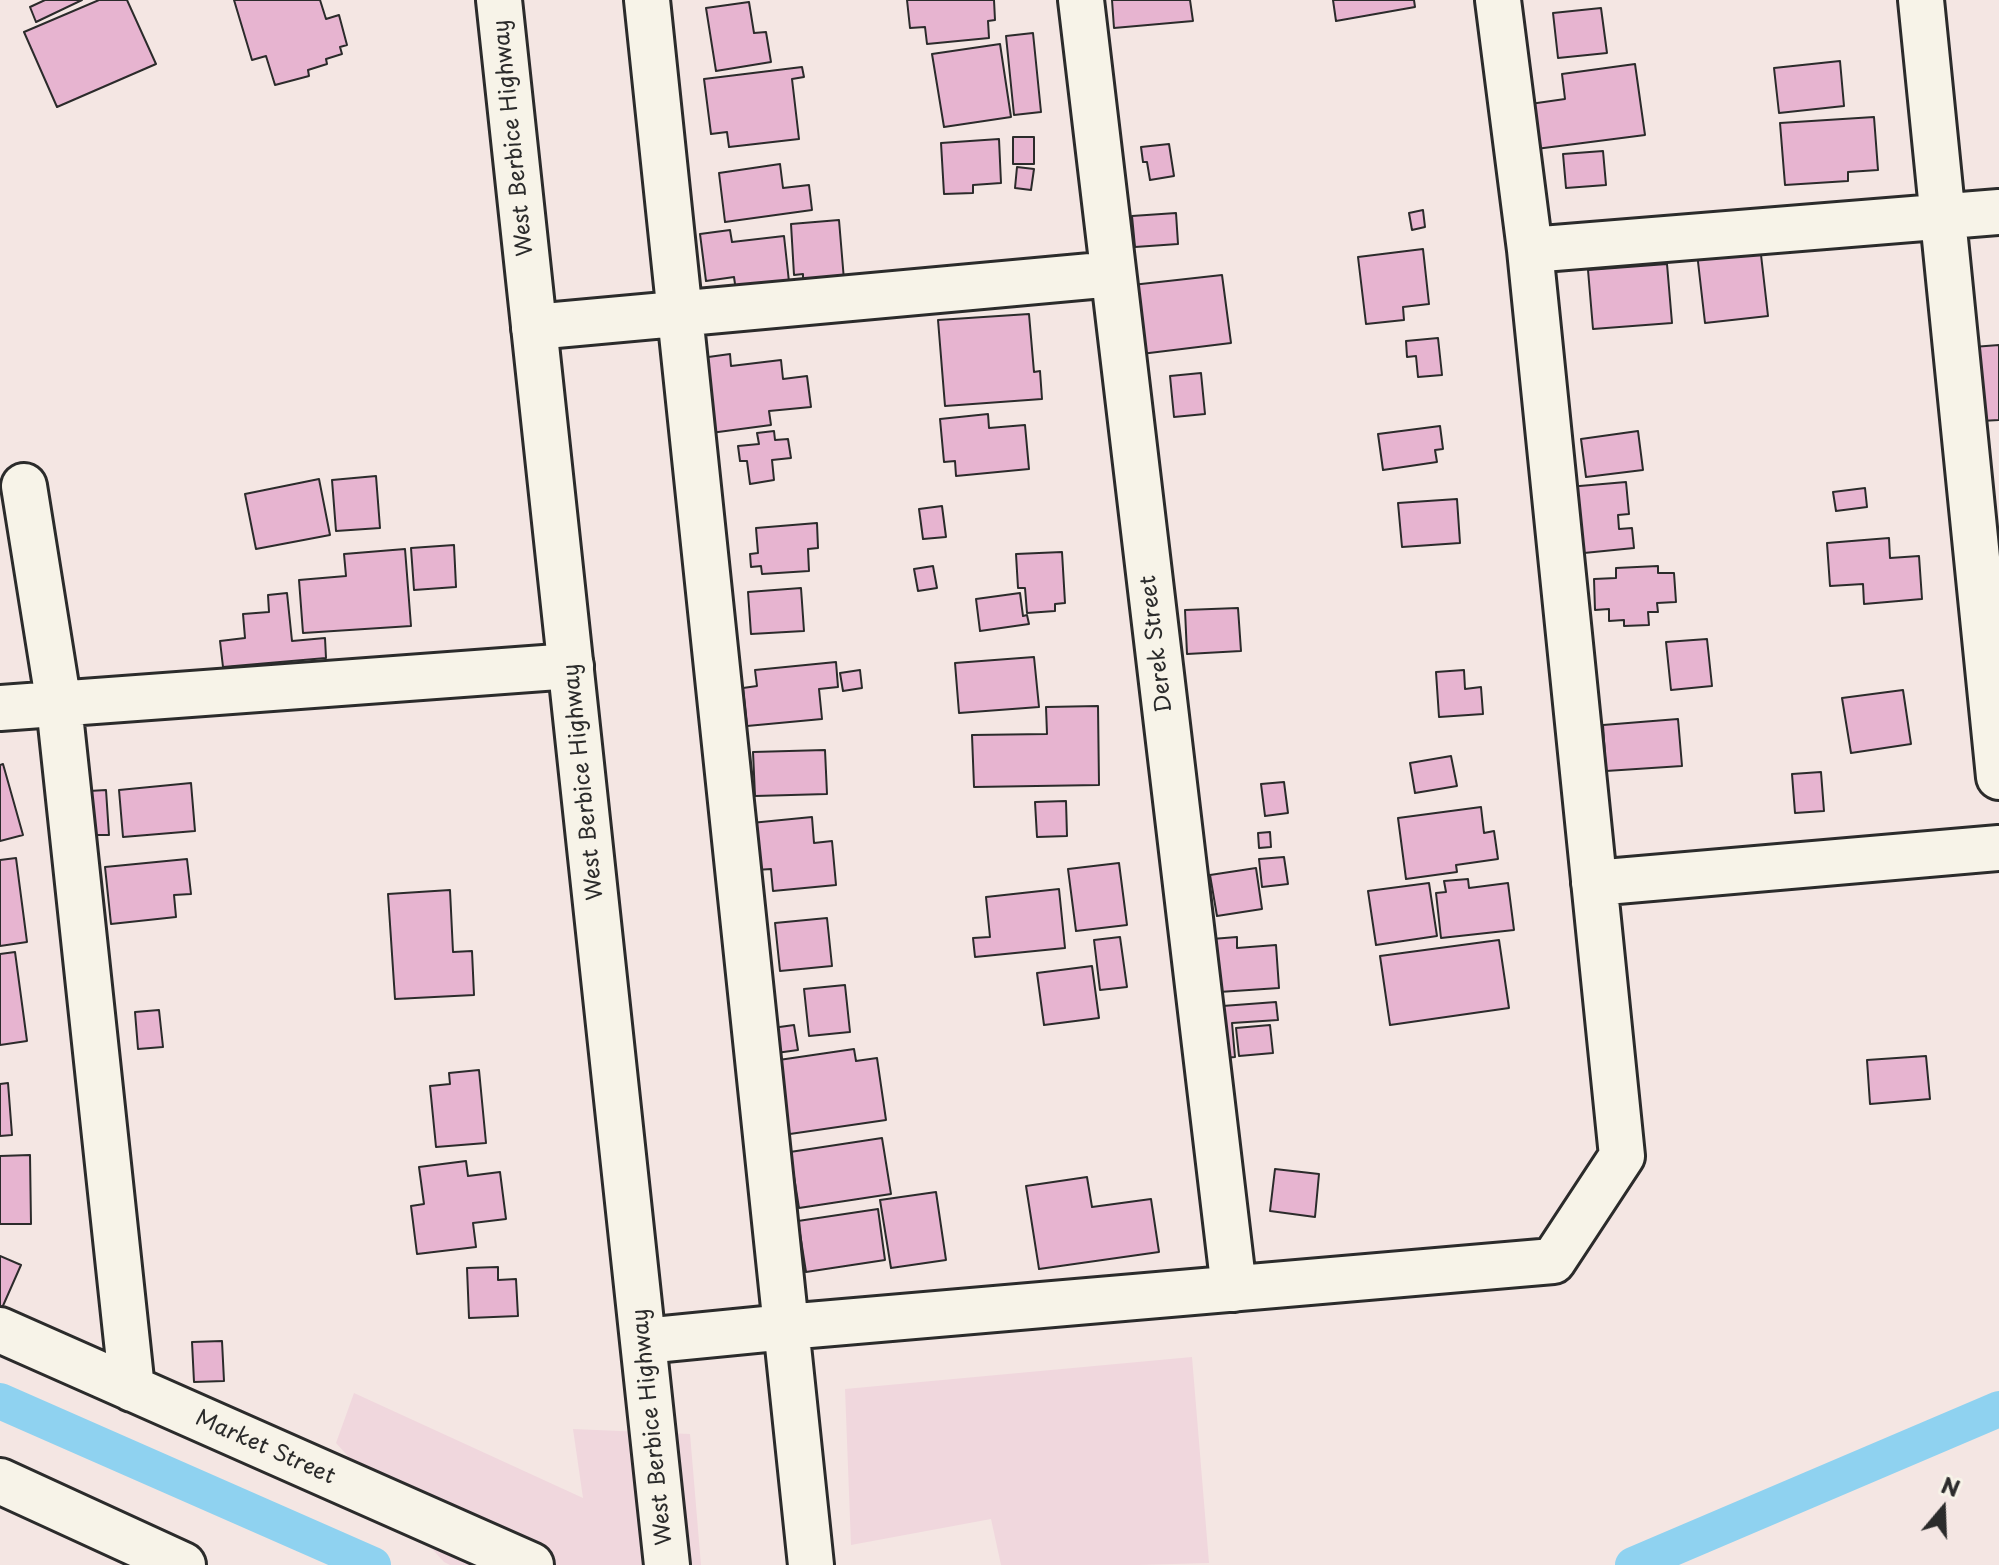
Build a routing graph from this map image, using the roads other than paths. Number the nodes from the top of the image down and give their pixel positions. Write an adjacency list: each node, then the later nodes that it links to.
1 (499, 0): 11 (street, West Berbice Highway)
2 (647, 0): 10 (street)
3 (1081, 0): 9 (street, Derek Street)
4 (1498, 0): 8 (street)
5 (1921, 0): 7 (street)
6 (1999, 212): 7 (street)
7 (1943, 217): 8 (street); 16 (street)
8 (1530, 250): 18 (street)
9 (1113, 274): 10 (street); 19 (street, Derek Street)
10 (680, 314): 11 (street); 20 (street)
11 (534, 327): 13 (street, West Berbice Highway)
12 (24, 486): 14 (street)
13 (571, 666): 14 (street); 22 (street, West Berbice Highway)
14 (59, 705): 15 (street); 23 (street)
15 (0, 708)
16 (1999, 777)
17 (1999, 848): 18 (street)
18 (1594, 883): 19 (street)
19 (1234, 1289): 20 (street)
20 (786, 1327): 22 (street); 28 (street)
21 (0, 1330): 23 (street, Market Street)
22 (644, 1341): 27 (street, West Berbice Highway)
23 (132, 1389): 26 (street, Market Street)
24 (0, 1481): 25 (street)
25 (183, 1565)
26 (531, 1565)
27 (667, 1565)
28 (811, 1565)

